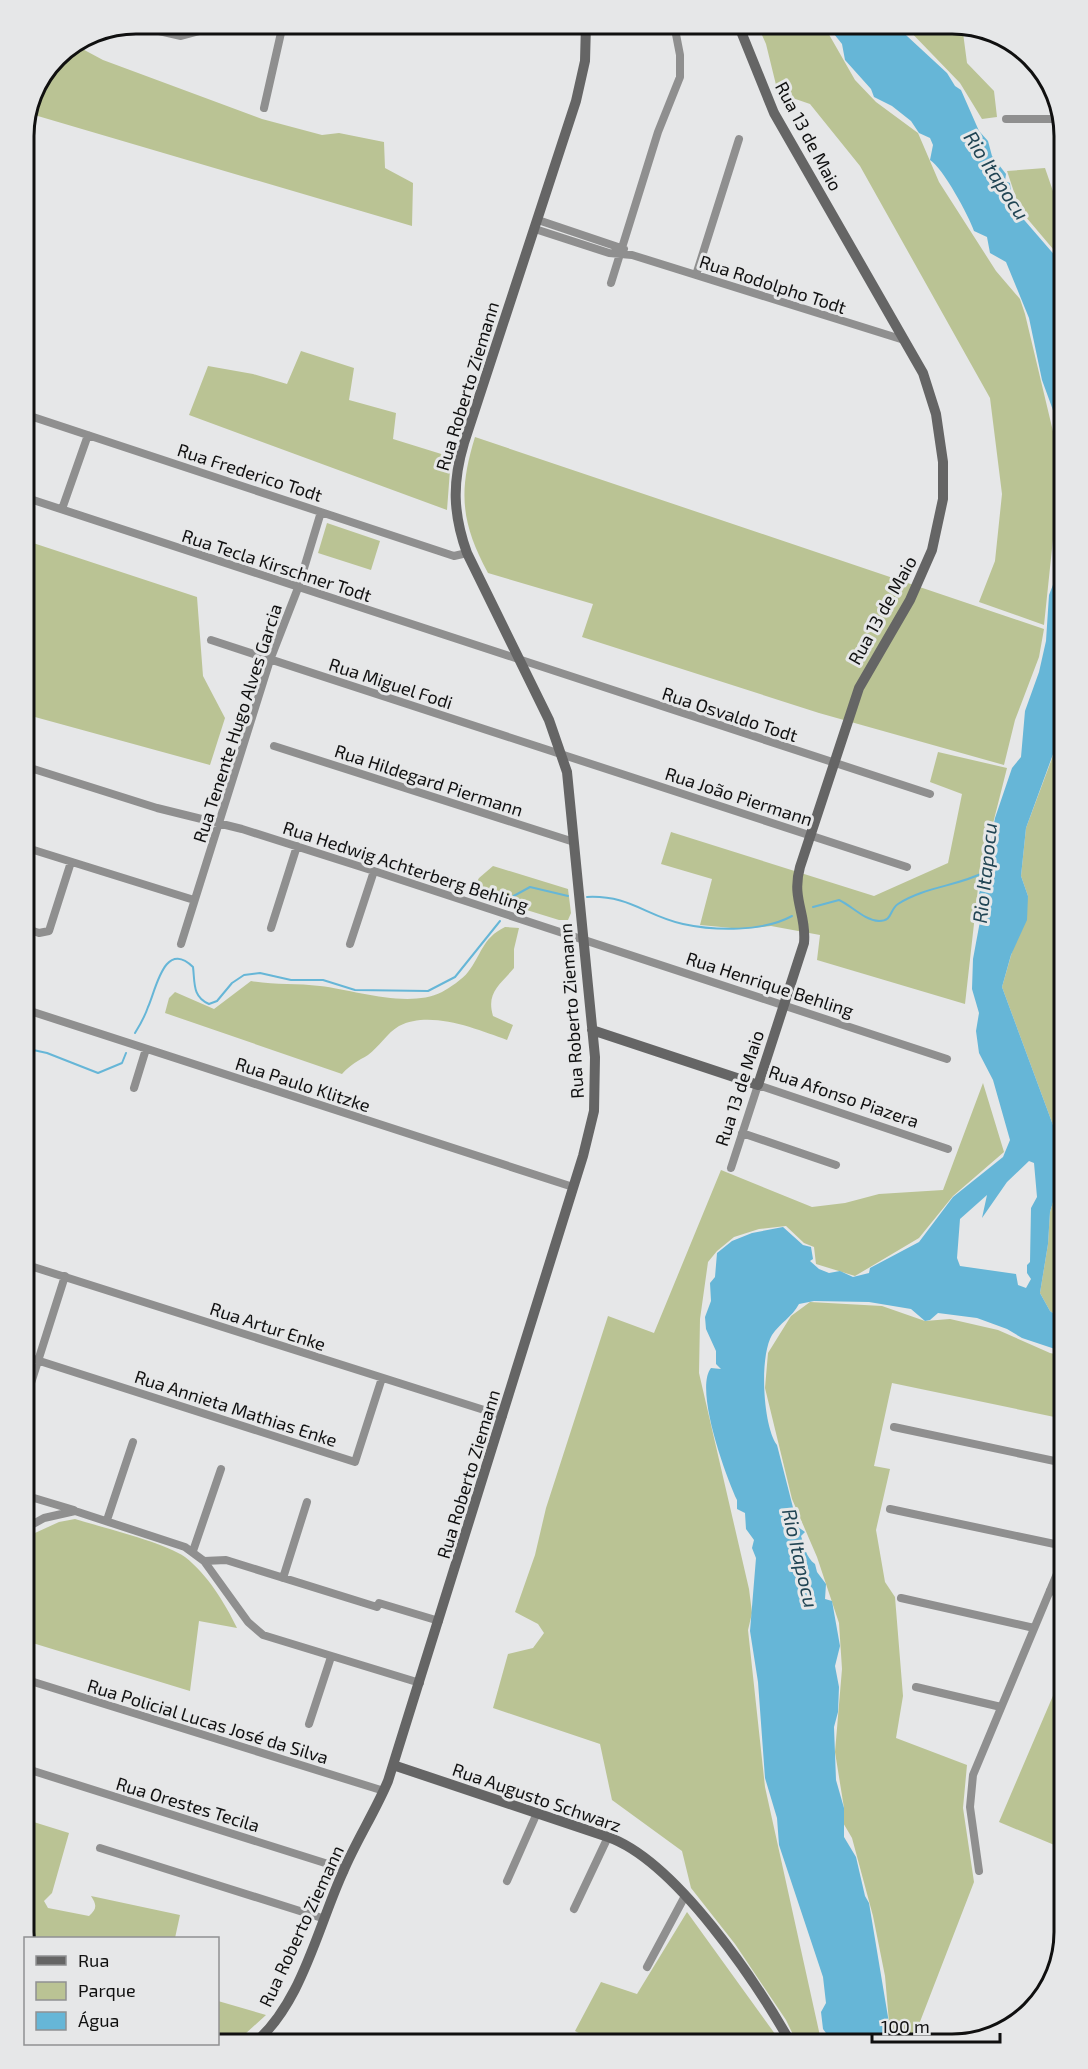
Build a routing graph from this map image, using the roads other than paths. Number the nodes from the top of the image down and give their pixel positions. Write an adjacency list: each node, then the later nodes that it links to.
1 (172, 34): 2 (street)
2 (188, 34)
3 (281, 34): 7 (street)
4 (586, 35): 11 (main road, Rua Roberto Ziemann)
5 (676, 35): 12 (street)
6 (742, 35): 15 (main road, Rua 13 de Maio)
7 (264, 108)
8 (1006, 119): 9 (street)
9 (1052, 119)
10 (739, 139): 13 (street)
11 (536, 225): 12 (street, Rua Rodolpho Todt); 21 (main road, Rua Roberto Ziemann)
12 (620, 251): 13 (street, Rua Rodolpho Todt); 14 (street)
13 (696, 275): 15 (street, Rua Rodolpho Todt)
14 (611, 283)
15 (906, 340): 28 (main road, Rua 13 de Maio)
16 (35, 418): 17 (street, Rua Frederico Todt)
17 (88, 435): 19 (street); 20 (street, Rua Frederico Todt)
18 (35, 500): 19 (street, Rua Tecla Kirschner Todt)
19 (62, 509): 22 (street, Rua Tecla Kirschner Todt)
20 (321, 512): 21 (street, Rua Frederico Todt); 22 (street, Rua Tenente Hugo Alves Garcia)
21 (467, 553): 25 (main road, Rua Roberto Ziemann)
22 (298, 588): 24 (street, Rua Tenente Hugo Alves Garcia); 25 (street, Rua Tecla Kirschner Todt)
23 (211, 640): 24 (street, Rua Miguel Fodi)
24 (270, 660): 27 (street, Rua Miguel Fodi); 31 (street, Rua Tenente Hugo Alves Garcia)
25 (521, 662): 27 (main road, Rua Roberto Ziemann); 28 (street, Rua Osvaldo Todt)
26 (274, 746): 33 (street, Rua Hildegard Piermann)
27 (562, 754): 32 (street, Rua João Piermann); 33 (main road, Rua Roberto Ziemann)
28 (833, 763): 30 (street, Rua Osvaldo Todt); 32 (main road, Rua 13 de Maio)
29 (35, 769): 31 (street, Rua Hedwig Achterberg Behling)
30 (930, 794)
31 (219, 824): 34 (street, Rua Hedwig Achterberg Behling); 39 (street, Rua Tenente Hugo Alves Garcia)
32 (810, 835): 37 (street, Rua João Piermann); 45 (main road, Rua 13 de Maio)
33 (574, 842): 42 (main road, Rua Roberto Ziemann)
34 (297, 846): 38 (street, Rua Hedwig Achterberg Behling); 40 (street)
35 (35, 850): 36 (street)
36 (72, 862): 39 (street); 41 (street)
37 (907, 867)
38 (374, 870): 42 (street, Rua Hedwig Achterberg Behling); 44 (street)
39 (194, 900): 43 (street, Rua Tenente Hugo Alves Garcia)
40 (271, 928)
41 (35, 932)
42 (584, 938): 45 (street, Rua Henrique Behling); 47 (main road, Rua Roberto Ziemann)
43 (181, 944)
44 (350, 944)
45 (785, 1004): 49 (street, Rua Henrique Behling); 50 (main road, Rua 13 de Maio)
46 (35, 1012): 48 (street, Rua Paulo Klitzke)
47 (592, 1030): 50 (main road, Rua Afonso Piazera); 56 (main road, Rua Roberto Ziemann)
48 (146, 1049): 51 (street); 56 (street, Rua Paulo Klitzke)
49 (948, 1059)
50 (758, 1085): 52 (street, Rua 13 de Maio); 53 (street, Rua Afonso Piazera)
51 (134, 1088)
52 (743, 1131): 54 (street); 55 (street, Rua 13 de Maio)
53 (948, 1149)
54 (837, 1163)
55 (731, 1168)
56 (573, 1187): 63 (main road, Rua Roberto Ziemann)
57 (34, 1266): 58 (street, Rua Artur Enke)
58 (65, 1276): 60 (street); 62 (street, Rua Artur Enke)
59 (34, 1359): 60 (street, Rua Annieta Mathias Enke)
60 (39, 1361): 61 (street); 62 (street, Rua Annieta Mathias Enke)
61 (34, 1375)
62 (382, 1378): 63 (street, Rua Artur Enke)
63 (502, 1416): 82 (main road, Rua Roberto Ziemann)
64 (894, 1427): 66 (street)
65 (133, 1442): 72 (street)
66 (1054, 1461)
67 (221, 1470): 75 (street)
68 (34, 1498): 71 (street)
69 (307, 1502): 77 (street)
70 (890, 1509): 74 (street)
71 (75, 1511): 72 (street); 73 (street)
72 (106, 1520): 75 (street)
73 (34, 1523)
74 (1054, 1544)
75 (193, 1551): 76 (street)
76 (204, 1562): 77 (street); 84 (street)
77 (283, 1578): 82 (street)
78 (1054, 1581): 79 (street)
79 (1050, 1590): 80 (street); 83 (street)
80 (1054, 1592)
81 (901, 1598): 83 (street)
82 (439, 1621): 86 (main road, Rua Roberto Ziemann)
83 (1034, 1628): 88 (street)
84 (331, 1657): 86 (street); 89 (street)
85 (34, 1682): 92 (street, Rua Policial Lucas José da Silva)
86 (420, 1683): 90 (main road, Rua Roberto Ziemann)
87 (916, 1687): 88 (street)
88 (1001, 1707): 97 (street)
89 (309, 1724)
90 (393, 1765): 92 (main road, Rua Roberto Ziemann); 93 (main road, Rua Augusto Schwarz)
91 (34, 1771): 96 (street, Rua Orestes Tecila)
92 (384, 1791): 96 (main road, Rua Roberto Ziemann)
93 (537, 1813): 94 (main road, Rua Augusto Schwarz); 98 (street)
94 (610, 1838): 99 (main road, Rua Augusto Schwarz); 100 (street)
95 (100, 1848): 101 (street)
96 (344, 1869): 101 (main road, Rua Roberto Ziemann)
97 (979, 1870)
98 (507, 1881)
99 (685, 1896): 102 (street); 104 (main road, Rua Augusto Schwarz)
100 (578, 1907)
101 (322, 1918): 103 (main road, Rua Roberto Ziemann)
102 (647, 1967)
103 (264, 2034)
104 (785, 2034)

